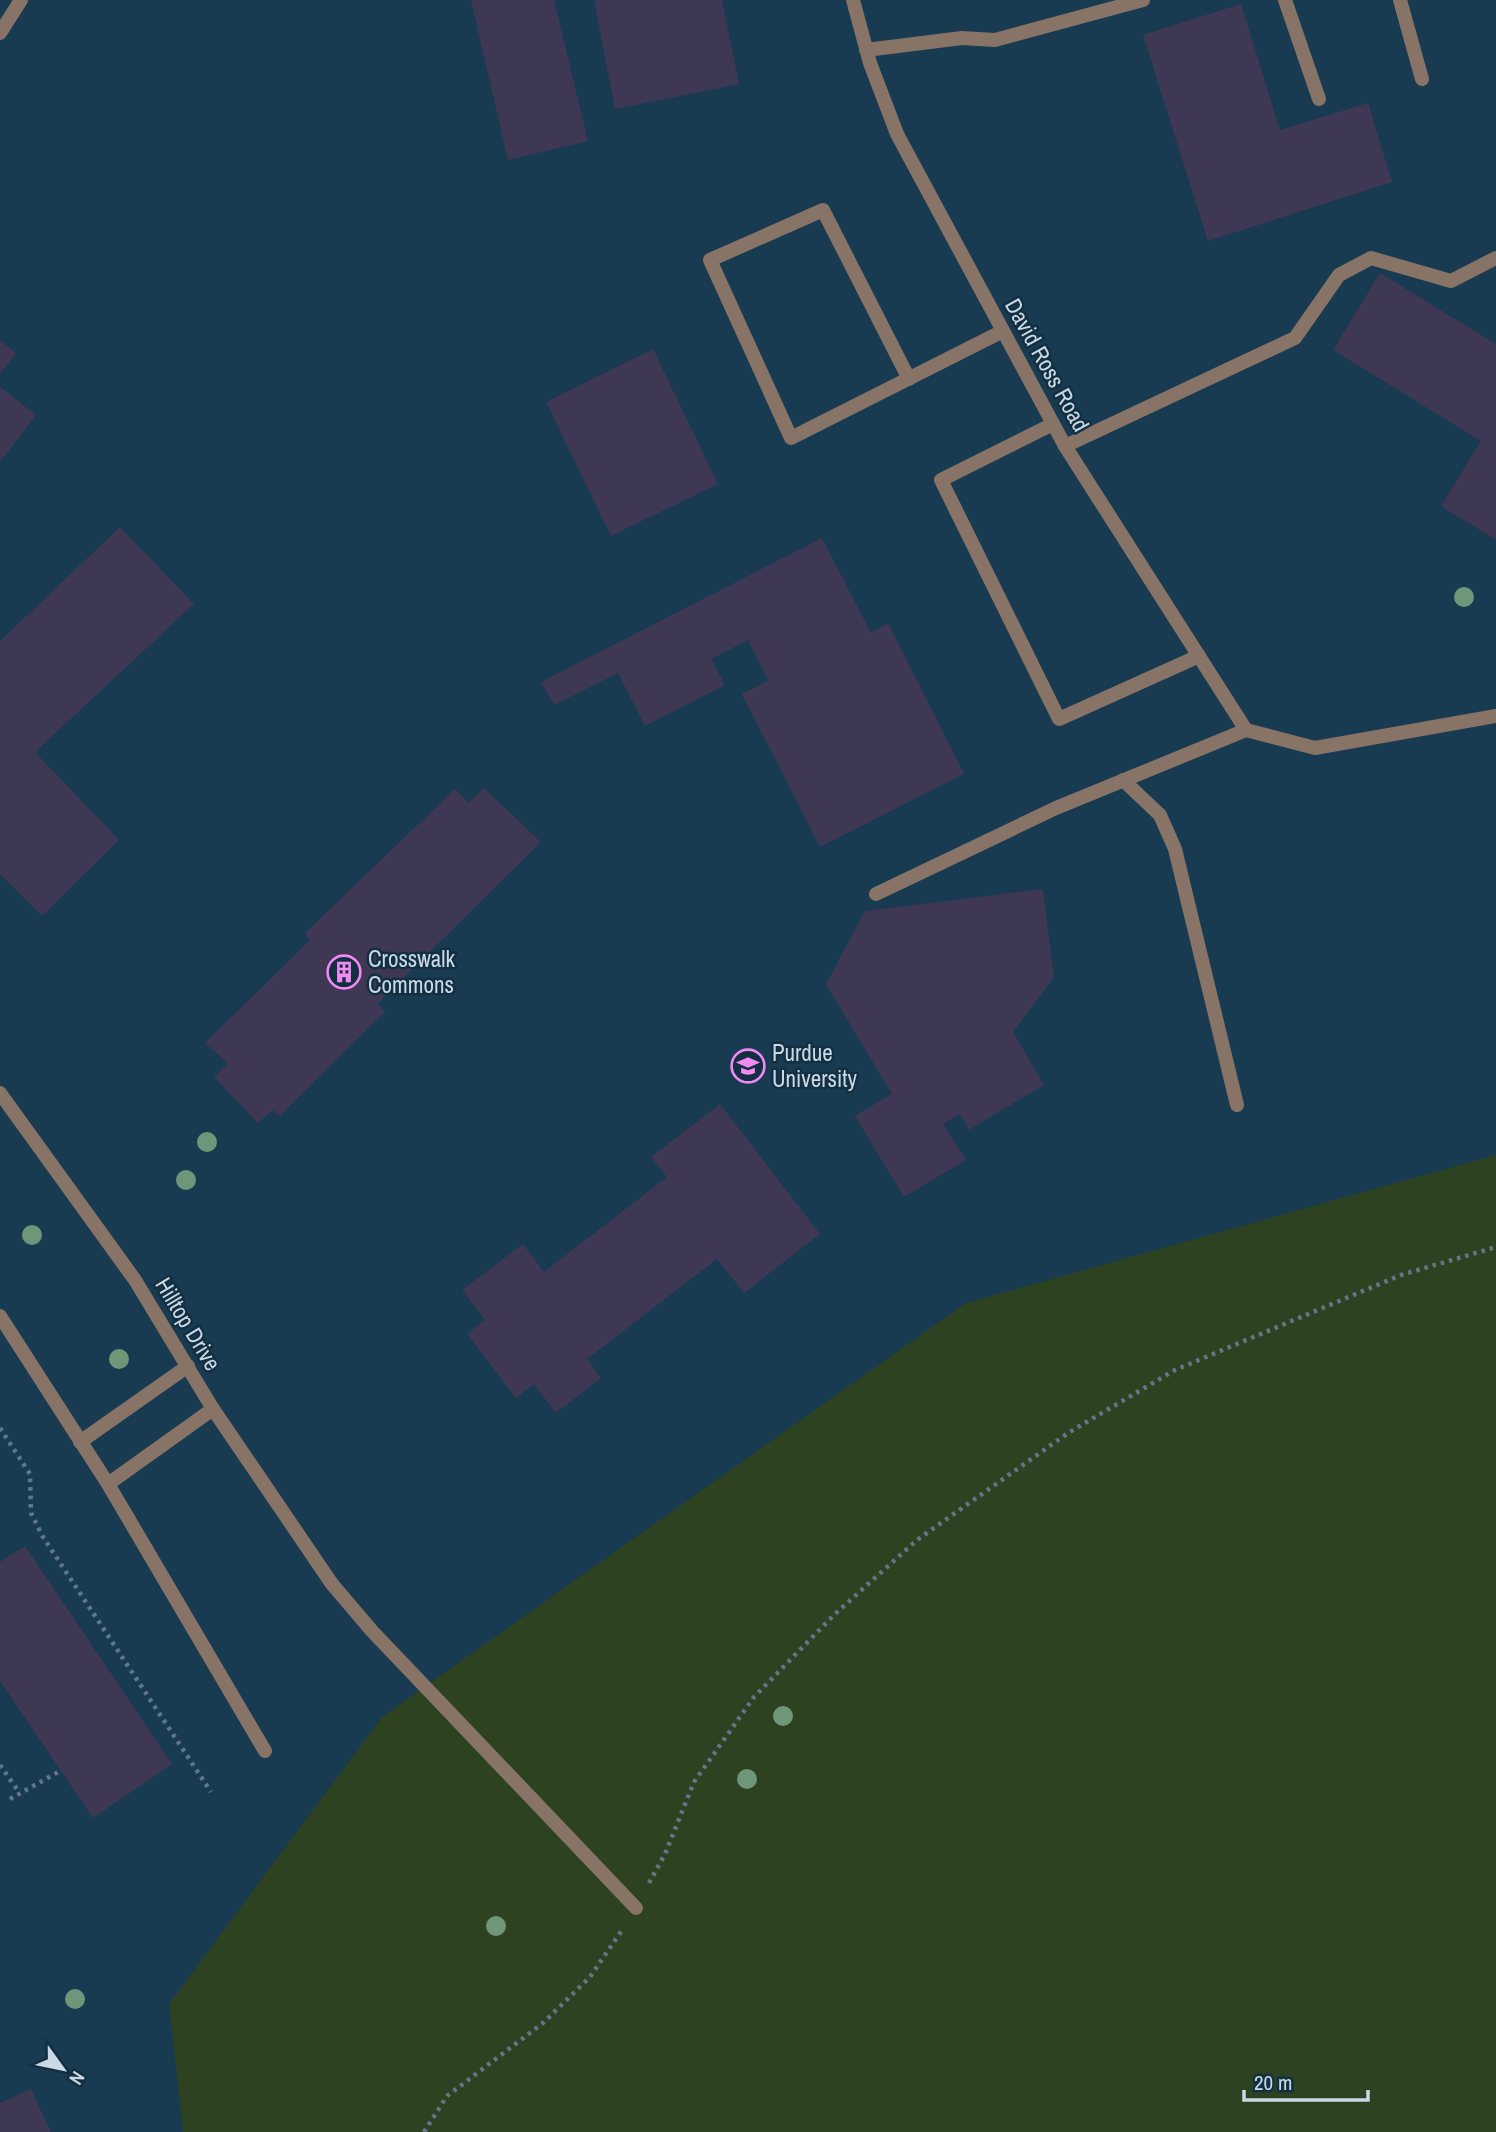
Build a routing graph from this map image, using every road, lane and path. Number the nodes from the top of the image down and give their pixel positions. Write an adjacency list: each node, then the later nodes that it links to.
1 (21, 0): 6 (street)
2 (853, 0): 7 (street, David Ross Road)
3 (1143, 0): 7 (street)
4 (1285, 0): 9 (street)
5 (1400, 0): 8 (street)
6 (0, 33)
7 (866, 50): 11 (street, David Ross Road)
8 (1422, 79)
9 (1319, 99)
10 (1496, 258): 14 (street)
11 (1003, 331): 12 (street); 13 (street, David Ross Road)
12 (909, 379): 12 (street)
13 (1053, 424): 14 (street, David Ross Road); 15 (street)
14 (1065, 446): 15 (street, David Ross Road)
15 (1199, 656): 17 (street, David Ross Road)
16 (1496, 716): 17 (street)
17 (1246, 730): 18 (street)
18 (1123, 780): 19 (street); 21 (street)
19 (876, 894)
20 (0, 1093): 24 (street, Hilltop Drive)
21 (1237, 1105)
22 (1496, 1247): 35 (path)
23 (0, 1316): 27 (street)
24 (188, 1366): 25 (street, Hilltop Drive); 27 (street)
25 (213, 1409): 28 (street); 35 (street, Hilltop Drive)
26 (0, 1428): 33 (path)
27 (80, 1442): 28 (street)
28 (108, 1485): 29 (street)
29 (265, 1751)
30 (0, 1765): 32 (path)
31 (60, 1770): 32 (path)
32 (19, 1793): 34 (path)
33 (211, 1793)
34 (10, 1799)
35 (636, 1908): 36 (path)
36 (424, 2132)

